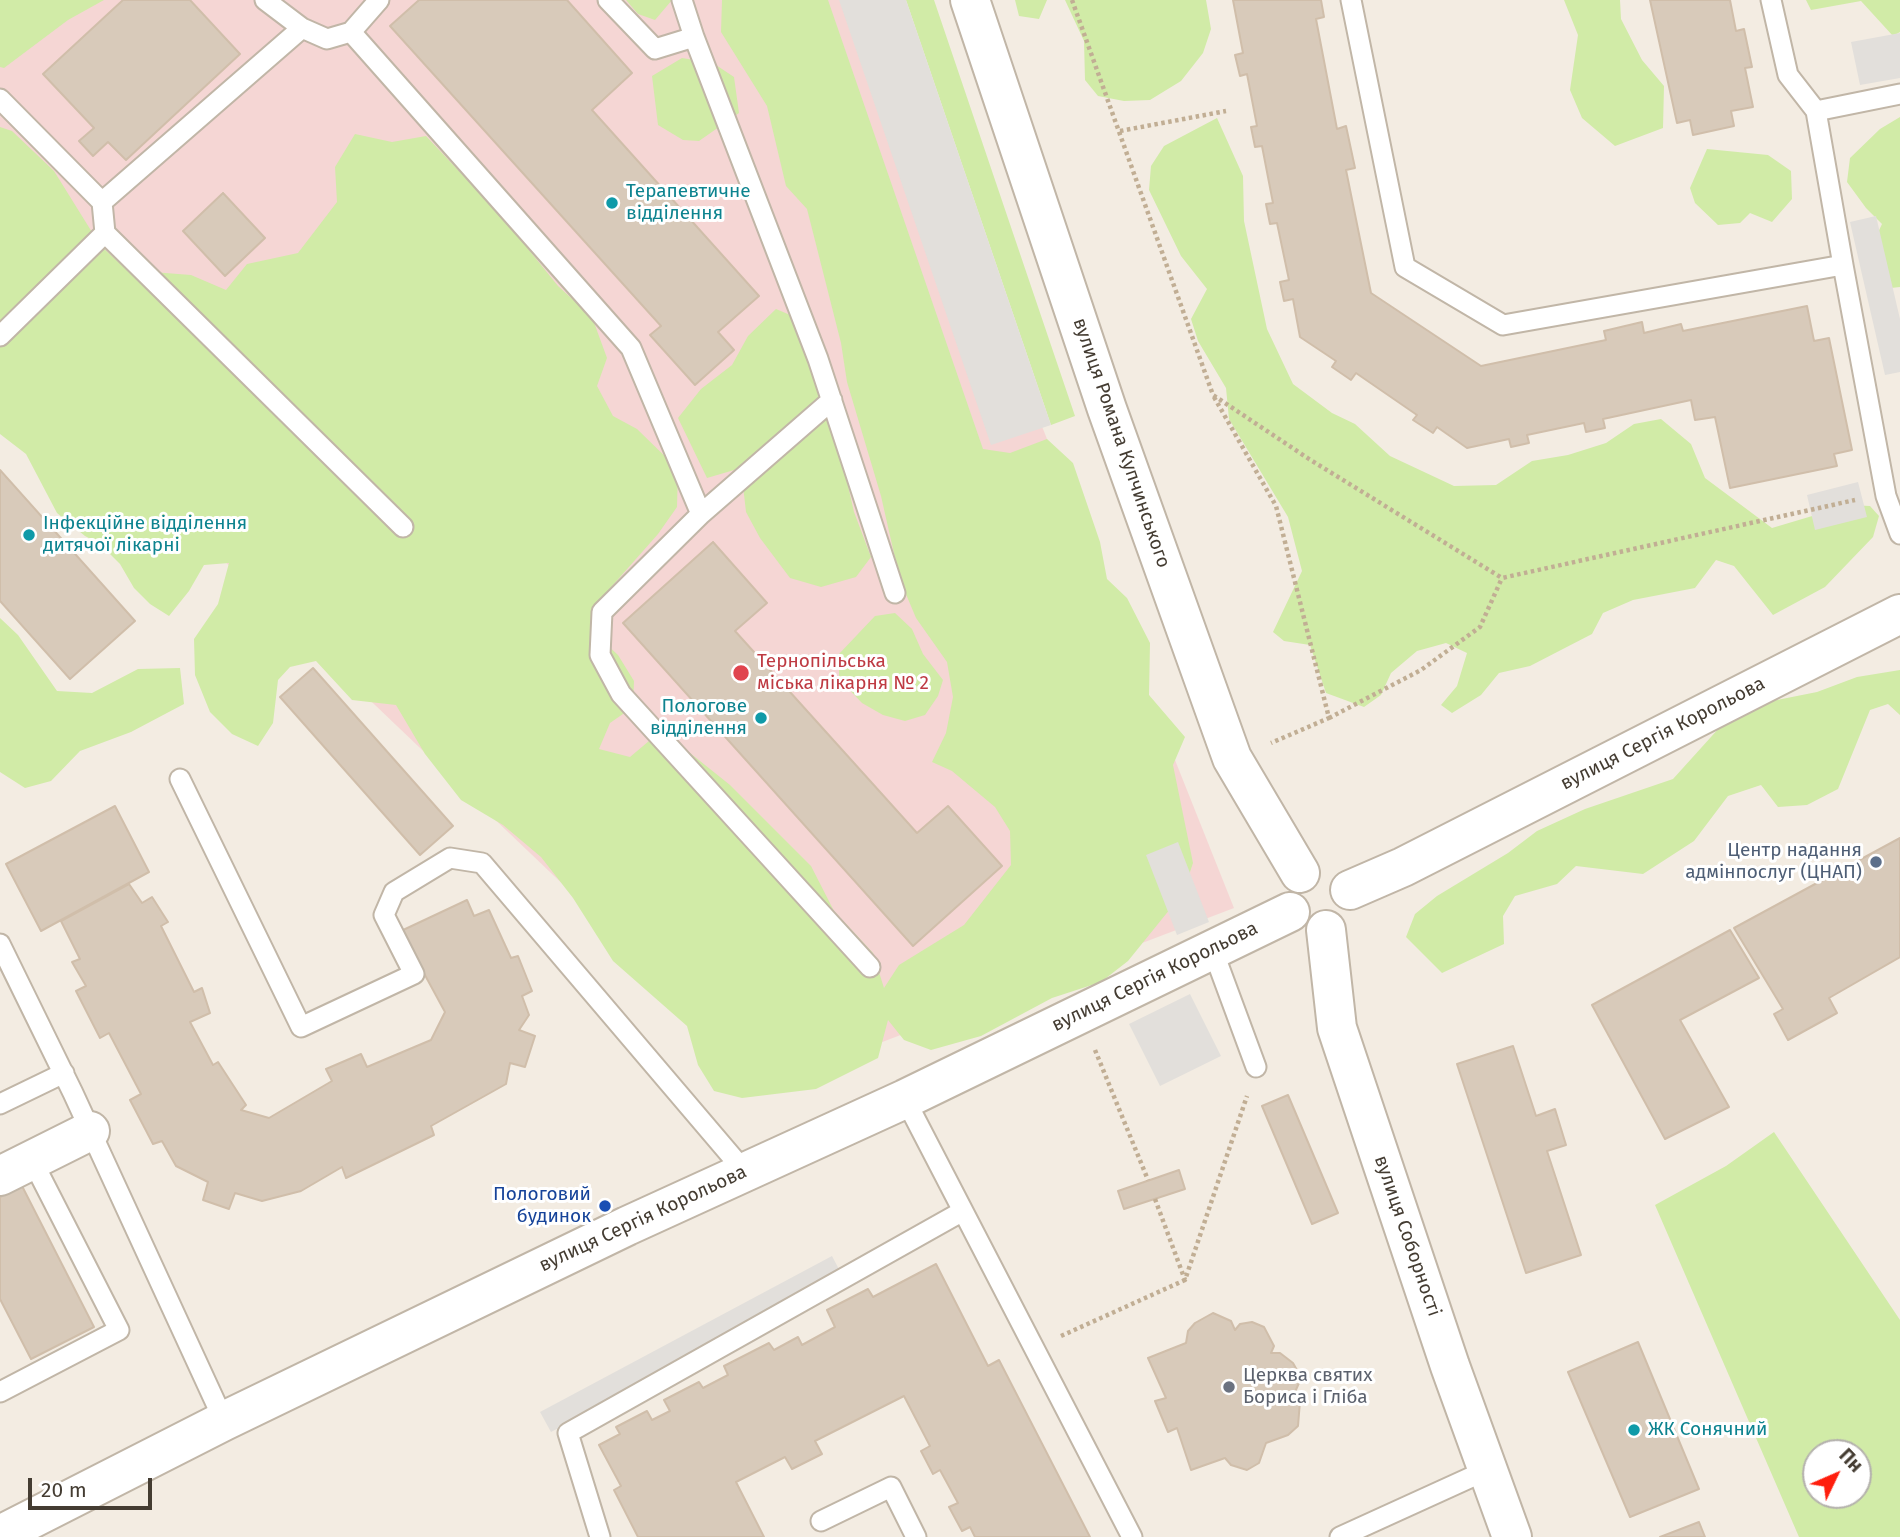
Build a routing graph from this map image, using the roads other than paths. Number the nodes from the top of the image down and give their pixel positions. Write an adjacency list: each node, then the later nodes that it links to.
1 (265, 0): 8 (lane)
2 (379, 0): 9 (lane)
3 (608, 0): 10 (lane)
4 (682, 0): 10 (lane)
5 (970, 0): 25 (street, вулиця Романа Купчинського)
6 (1351, 0): 16 (lane)
7 (1771, 0): 13 (lane)
8 (302, 28): 9 (lane); 14 (lane)
9 (351, 33): 19 (lane)
10 (694, 37): 18 (lane)
11 (1900, 94): 13 (lane)
12 (0, 99): 14 (lane)
13 (1816, 111): 16 (lane)
14 (102, 202): 15 (lane)
15 (104, 233): 17 (lane); 20 (lane)
16 (1843, 265): 21 (lane)
17 (0, 336)
18 (832, 400): 19 (lane); 22 (lane)
19 (701, 514): 31 (lane)
20 (403, 527)
21 (1900, 534)
22 (895, 593)
23 (1900, 614): 26 (street, вулиця Сергія Корольова)
24 (180, 779): 38 (lane)
25 (1300, 873): 26 (street); 27 (street)
26 (1350, 890): 28 (street)
27 (1290, 912): 28 (street); 30 (street, вулиця Сергія Корольова)
28 (1326, 930): 42 (street, вулиця Соборності)
29 (0, 944): 33 (lane)
30 (1212, 948): 32 (lane); 34 (street, вулиця Сергія Корольова)
31 (870, 967)
32 (1256, 1067)
33 (64, 1073): 35 (lane); 36 (lane)
34 (905, 1099): 38 (street, вулиця Сергія Корольова); 39 (lane)
35 (0, 1104)
36 (90, 1131): 37 (street); 41 (lane)
37 (16, 1168): 40 (lane)
38 (745, 1172): 41 (street, вулиця Сергія Корольова)
39 (963, 1211): 45 (lane); 47 (lane)
40 (0, 1392)
41 (224, 1421): 44 (street, вулиця Сергія Корольова)
42 (1487, 1469): 48 (lane); 49 (street, вулиця Соборності)
43 (821, 1521): 46 (lane)
44 (0, 1535)
45 (600, 1537)
46 (916, 1537)
47 (1132, 1537)
48 (1340, 1537)
49 (1512, 1537)

